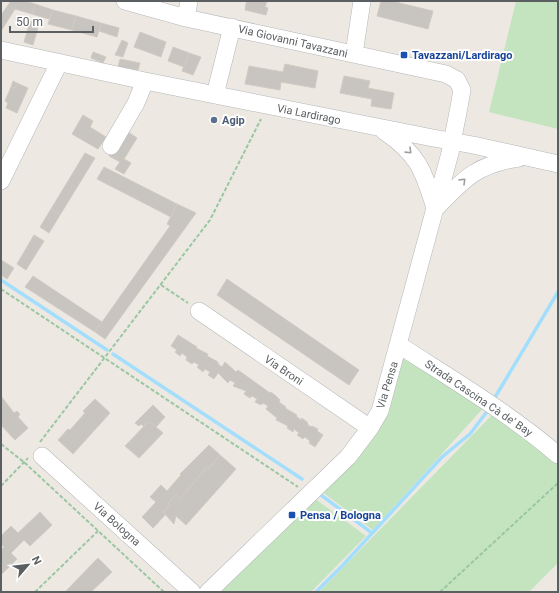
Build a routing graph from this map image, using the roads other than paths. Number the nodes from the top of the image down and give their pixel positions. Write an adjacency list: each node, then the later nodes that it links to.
1 (125, 1): 4 (street, Via Giovanni Tavazzani)
2 (189, 1): 4 (street)
3 (362, 1): 7 (street, Via Giovanni Tavazzani)
4 (186, 18): 5 (street, Via Giovanni Tavazzani)
5 (232, 27): 7 (street, Via Giovanni Tavazzani); 10 (street, Via Giovanni Tavazzani)
6 (1, 50): 8 (street, Via Lardirago)
7 (354, 54): 12 (street, Via Giovanni Tavazzani)
8 (59, 63): 9 (street, Via Lardirago); 16 (street)
9 (145, 82): 10 (street, Via Lardirago); 13 (street)
10 (215, 95): 11 (street, Via Lardirago)
11 (378, 128): 12 (street, Via Lardirago); 17 (street, one-way to 17)
12 (452, 141): 14 (street, Via Lardirago); 17 (street, Via Pensa)
13 (111, 146)
14 (527, 157): 15 (street, Via Lardirago); 17 (street, one-way to 14)
15 (558, 164)
16 (1, 181)
17 (435, 209): 19 (street, Via Pensa)
18 (199, 311): 20 (street, Via Broni)
19 (399, 345): 20 (street, Via Pensa); 22 (street, Strada Cascina Cà de' Bay)
20 (370, 428): 24 (street, Via Pensa)
21 (37, 452): 23 (street, Via Bologna)
22 (558, 455)
23 (192, 592)
24 (208, 592)

